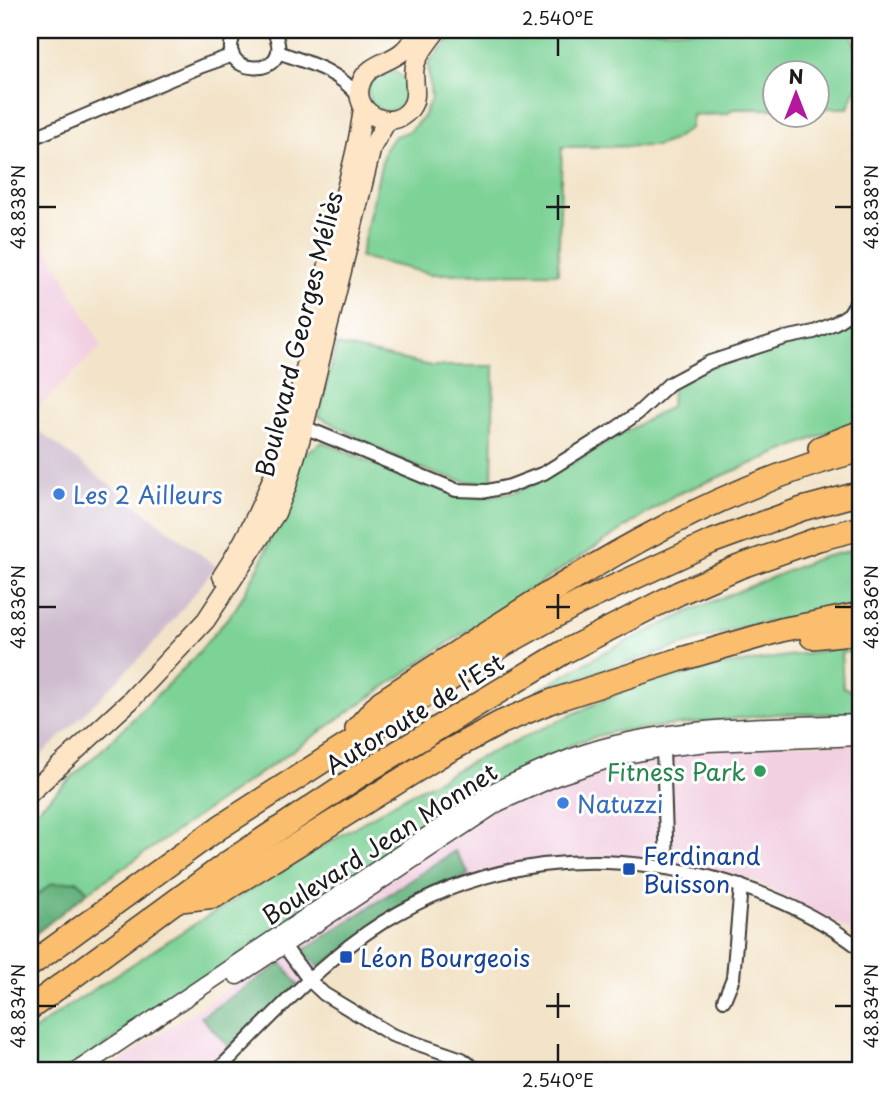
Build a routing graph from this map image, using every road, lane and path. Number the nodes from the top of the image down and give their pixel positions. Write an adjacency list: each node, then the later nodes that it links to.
1 (237, 30): 6 (street)
2 (272, 30): 5 (street)
3 (420, 30): 7 (main road)
4 (437, 30): 9 (main road)
5 (278, 52): 6 (street); 8 (street)
6 (233, 55): 12 (street)
7 (375, 67): 8 (street); 9 (main road); 10 (main road)
8 (330, 71): 10 (street)
9 (414, 82): 11 (main road)
10 (361, 102): 11 (main road); 15 (main road)
11 (387, 121): 15 (main road, Boulevard Georges Méliès)
12 (30, 139)
13 (861, 296): 15 (street)
14 (861, 432): 18 (highway)
15 (298, 433): 27 (main road, Boulevard Georges Méliès)
16 (861, 450): 18 (highway)
17 (861, 493): 25 (highway, Autoroute de l’Est)
18 (706, 505): 25 (highway)
19 (861, 528): 30 (highway, Autoroute de l’Est)
20 (861, 614): 22 (highway)
21 (861, 632): 22 (highway)
22 (678, 660): 30 (highway)
23 (861, 723): 31 (street, Boulevard Jean Monnet)
24 (861, 737): 26 (street, Boulevard Jean Monnet)
25 (342, 747): 33 (highway, Autoroute de l’Est)
26 (663, 748): 28 (street); 31 (street, Boulevard Jean Monnet)
27 (30, 793)
28 (667, 868): 29 (street); 34 (street)
29 (741, 886): 32 (street); 35 (street)
30 (177, 901): 36 (highway, Autoroute de l’Est)
31 (280, 941): 34 (street); 37 (street, Boulevard Jean Monnet); 38 (street, Boulevard Jean Monnet)
32 (861, 950)
33 (30, 965)
34 (309, 980): 39 (street); 40 (street)
35 (724, 1000)
36 (30, 1008)
37 (78, 1070)
38 (95, 1070)
39 (218, 1070)
40 (477, 1070)

